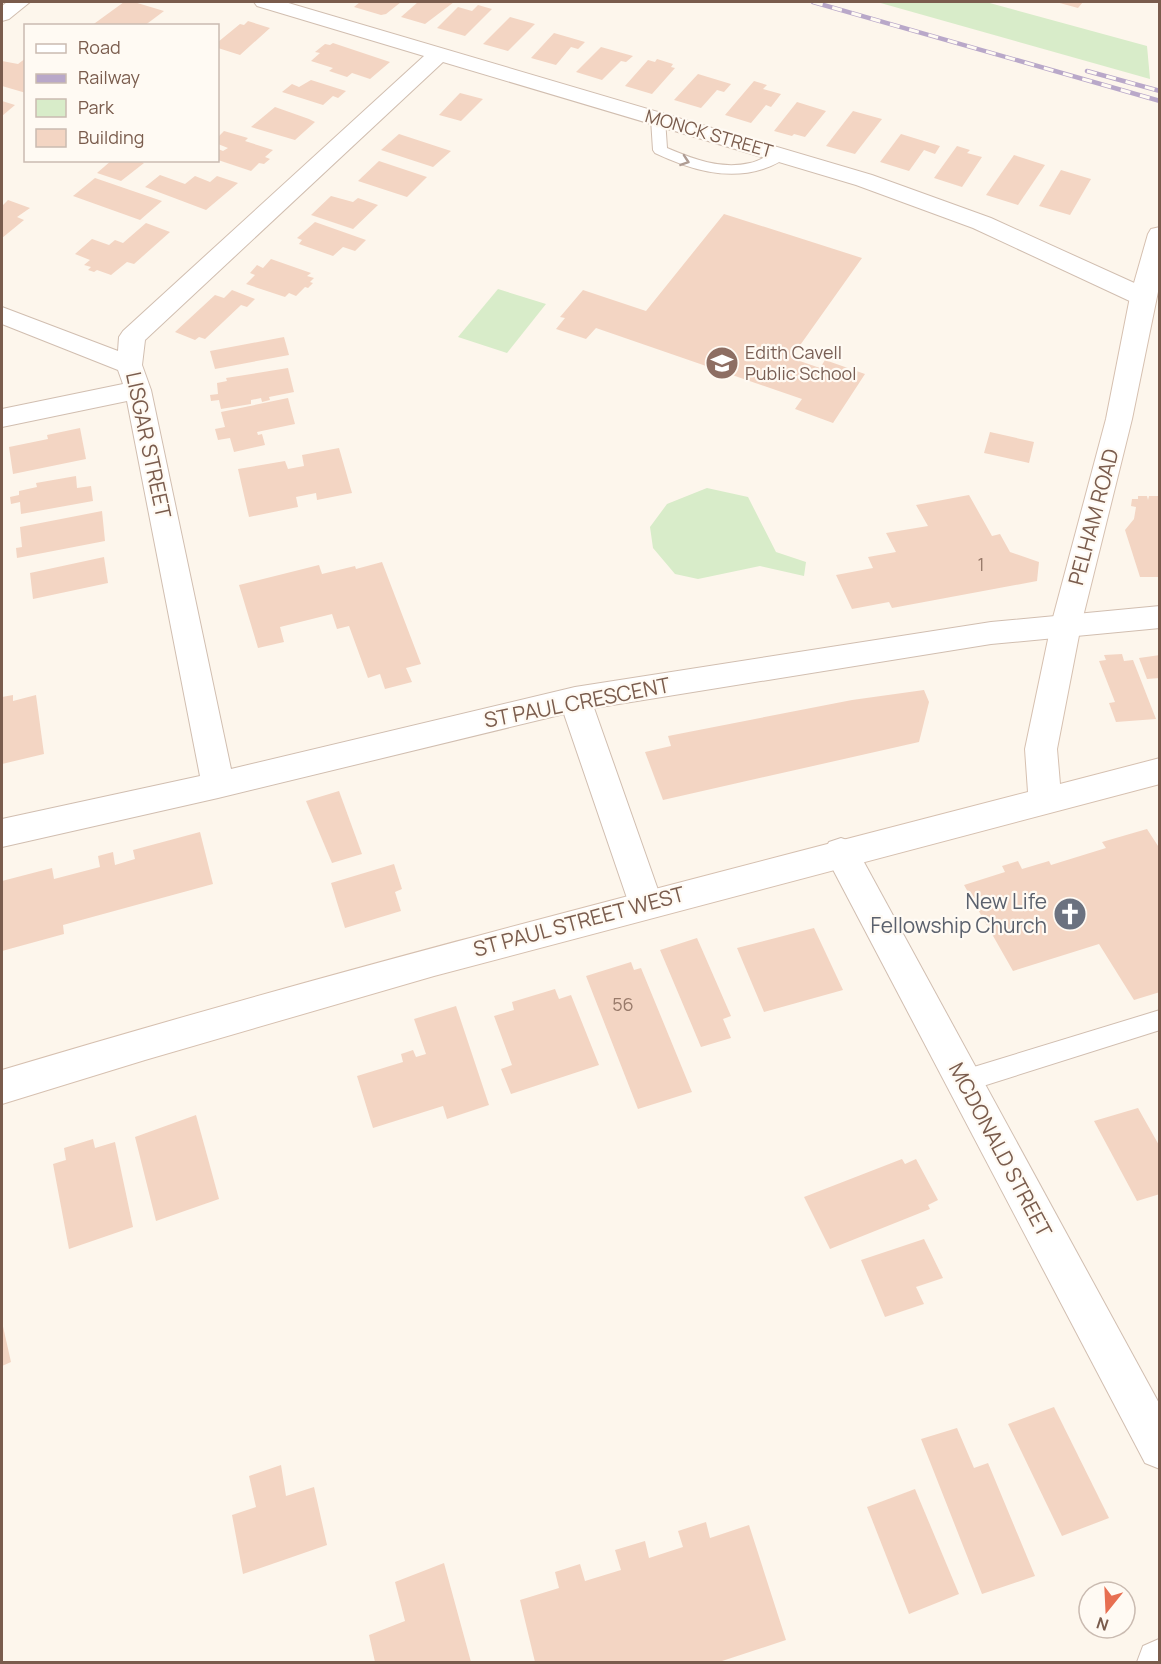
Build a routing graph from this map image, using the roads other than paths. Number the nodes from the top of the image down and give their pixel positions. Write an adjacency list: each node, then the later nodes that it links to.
1 (20, 2): 3 (street)
2 (264, 2): 4 (street, MONCK STREET)
3 (2, 15)
4 (439, 54): 5 (street, MONCK STREET); 10 (street, LISGAR STREET)
5 (658, 119): 6 (street, MONCK STREET); 6 (lane, one-way to 6)
6 (780, 155): 8 (street, MONCK STREET)
7 (1160, 234): 8 (street, PELHAM ROAD)
8 (1149, 292): 13 (street, PELHAM ROAD)
9 (2, 315): 10 (street)
10 (134, 377): 11 (street); 16 (street, LISGAR STREET)
11 (2, 418)
12 (1160, 617): 13 (street, ST PAUL CRESCENT)
13 (1066, 625): 14 (street, ST PAUL CRESCENT); 17 (street, PELHAM ROAD)
14 (574, 699): 16 (street, ST PAUL CRESCENT); 20 (street)
15 (1160, 771): 17 (street, ST PAUL STREET WEST)
16 (218, 785): 18 (street, ST PAUL CRESCENT)
17 (1045, 801): 19 (street, ST PAUL STREET WEST)
18 (2, 833)
19 (841, 852): 20 (street, ST PAUL STREET WEST); 22 (street, MCDONALD STREET)
20 (646, 904): 23 (street, ST PAUL STREET WEST)
21 (1160, 1020): 22 (lane)
22 (964, 1081): 24 (street, MCDONALD STREET)
23 (2, 1087)
24 (1160, 1448)

